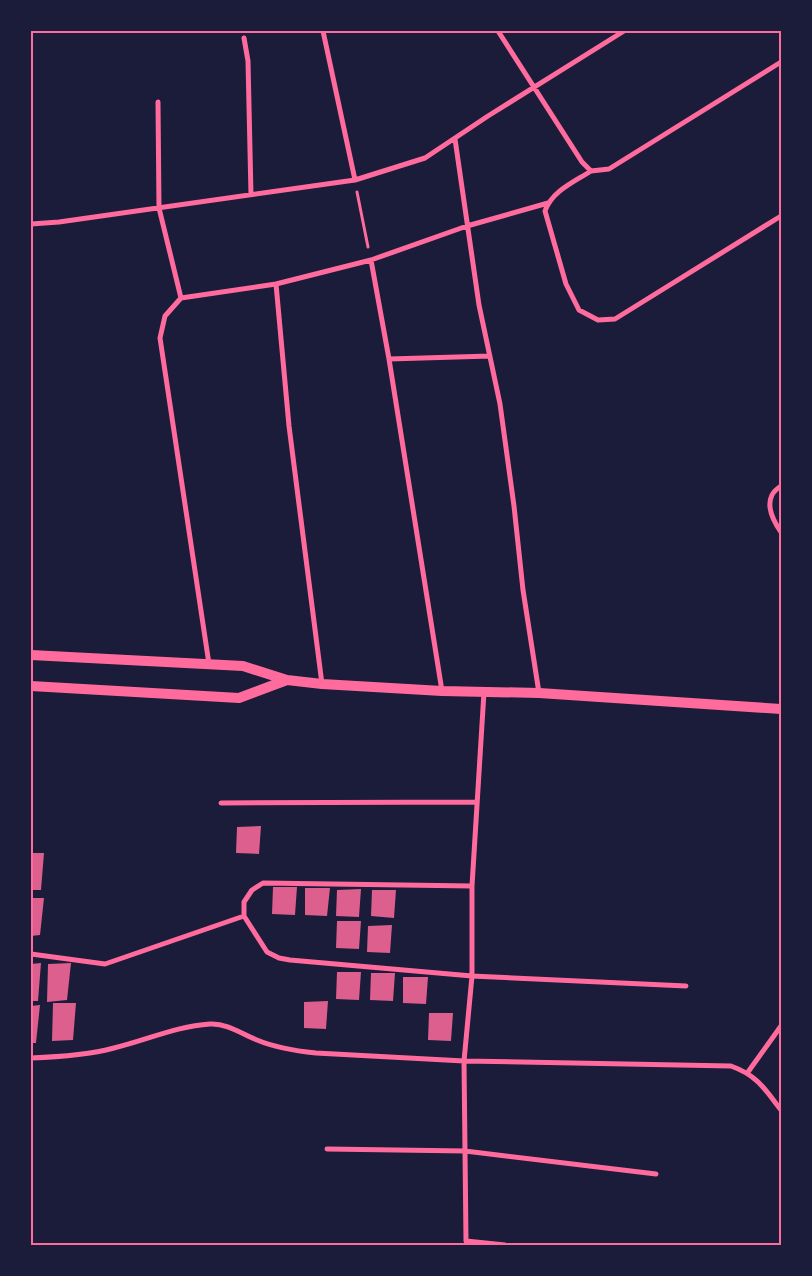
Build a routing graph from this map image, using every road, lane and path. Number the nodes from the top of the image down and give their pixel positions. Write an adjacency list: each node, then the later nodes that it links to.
1 (323, 31): 10 (street)
2 (498, 31): 6 (street)
3 (621, 32): 6 (street)
4 (244, 38): 11 (street)
5 (781, 62): 9 (street)
6 (535, 87): 8 (street); 9 (street)
7 (158, 102): 13 (street)
8 (454, 139): 10 (street); 16 (street)
9 (591, 171): 12 (street)
10 (355, 180): 11 (street); 17 (path)
11 (251, 195): 13 (street)
12 (548, 203): 14 (street); 16 (street)
13 (158, 208): 15 (street); 19 (street)
14 (781, 216)
15 (31, 224)
16 (467, 226): 17 (street); 20 (street)
17 (371, 260): 18 (street); 21 (street)
18 (276, 284): 19 (street); 27 (street)
19 (181, 298): 25 (street)
20 (490, 356): 21 (street); 31 (street)
21 (389, 359): 29 (street)
22 (781, 486): 23 (street)
23 (781, 532)
24 (31, 655): 25 (main road)
25 (208, 664): 26 (main road)
26 (287, 680): 27 (main road); 28 (main road)
27 (322, 684): 29 (main road)
28 (31, 686)
29 (442, 691): 30 (main road)
30 (484, 692): 31 (main road); 33 (street)
31 (539, 693): 32 (main road)
32 (781, 709)
33 (477, 802): 34 (street); 35 (street)
34 (221, 803)
35 (472, 886): 36 (street); 38 (street)
36 (244, 916): 37 (street); 38 (street)
37 (31, 954)
38 (472, 976): 39 (street); 42 (street)
39 (686, 986)
40 (781, 1026): 43 (street)
41 (31, 1058): 42 (street)
42 (464, 1061): 43 (street); 46 (street)
43 (748, 1072): 44 (street)
44 (781, 1110)
45 (326, 1149): 46 (street)
46 (465, 1152): 47 (street); 48 (street)
47 (656, 1174)
48 (466, 1243): 49 (street)
49 (506, 1245)

